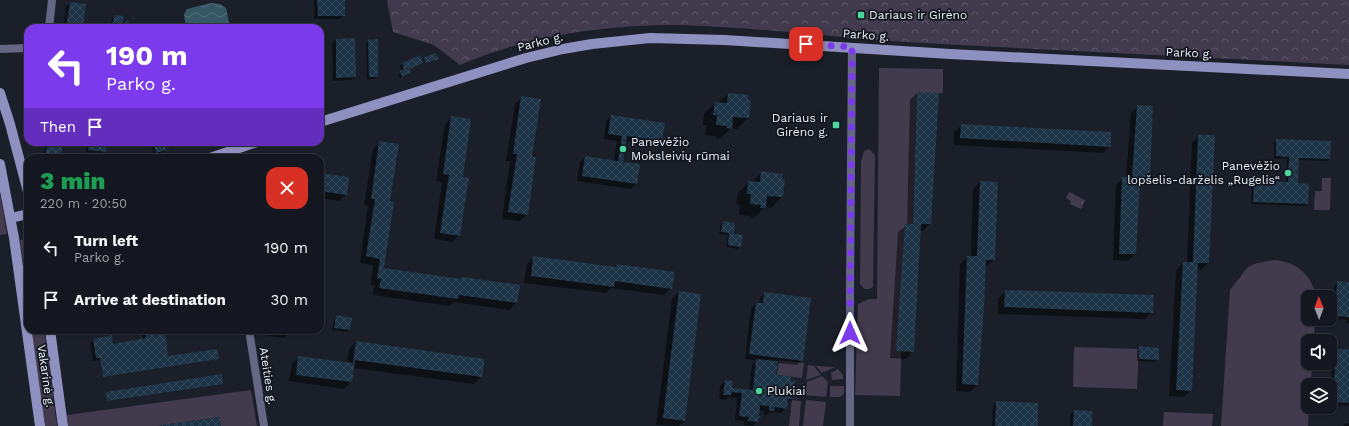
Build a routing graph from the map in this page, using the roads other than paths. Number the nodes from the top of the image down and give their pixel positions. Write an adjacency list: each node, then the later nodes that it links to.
1 (52, 0): 2 (street)
2 (49, 24)
3 (852, 47): 6 (main road, Parko g.); 8 (main road, Parko g.); 22 (street)
4 (24, 48): 5 (street)
5 (0, 49)
6 (1349, 74)
7 (0, 93): 12 (main road)
8 (324, 121)
9 (246, 146): 10 (main road)
10 (225, 154)
11 (0, 164): 14 (main road, Vakarinė g.)
12 (24, 177)
13 (24, 215): 14 (main road)
14 (10, 218): 15 (main road, Vakarinė g.)
15 (24, 315)
16 (27, 334): 19 (main road, Vakarinė g.)
17 (51, 334): 20 (main road, Vakarinė g.)
18 (250, 334): 21 (street, Ateities g.)
19 (40, 426)
20 (63, 426)
21 (264, 426)
22 (850, 426)

